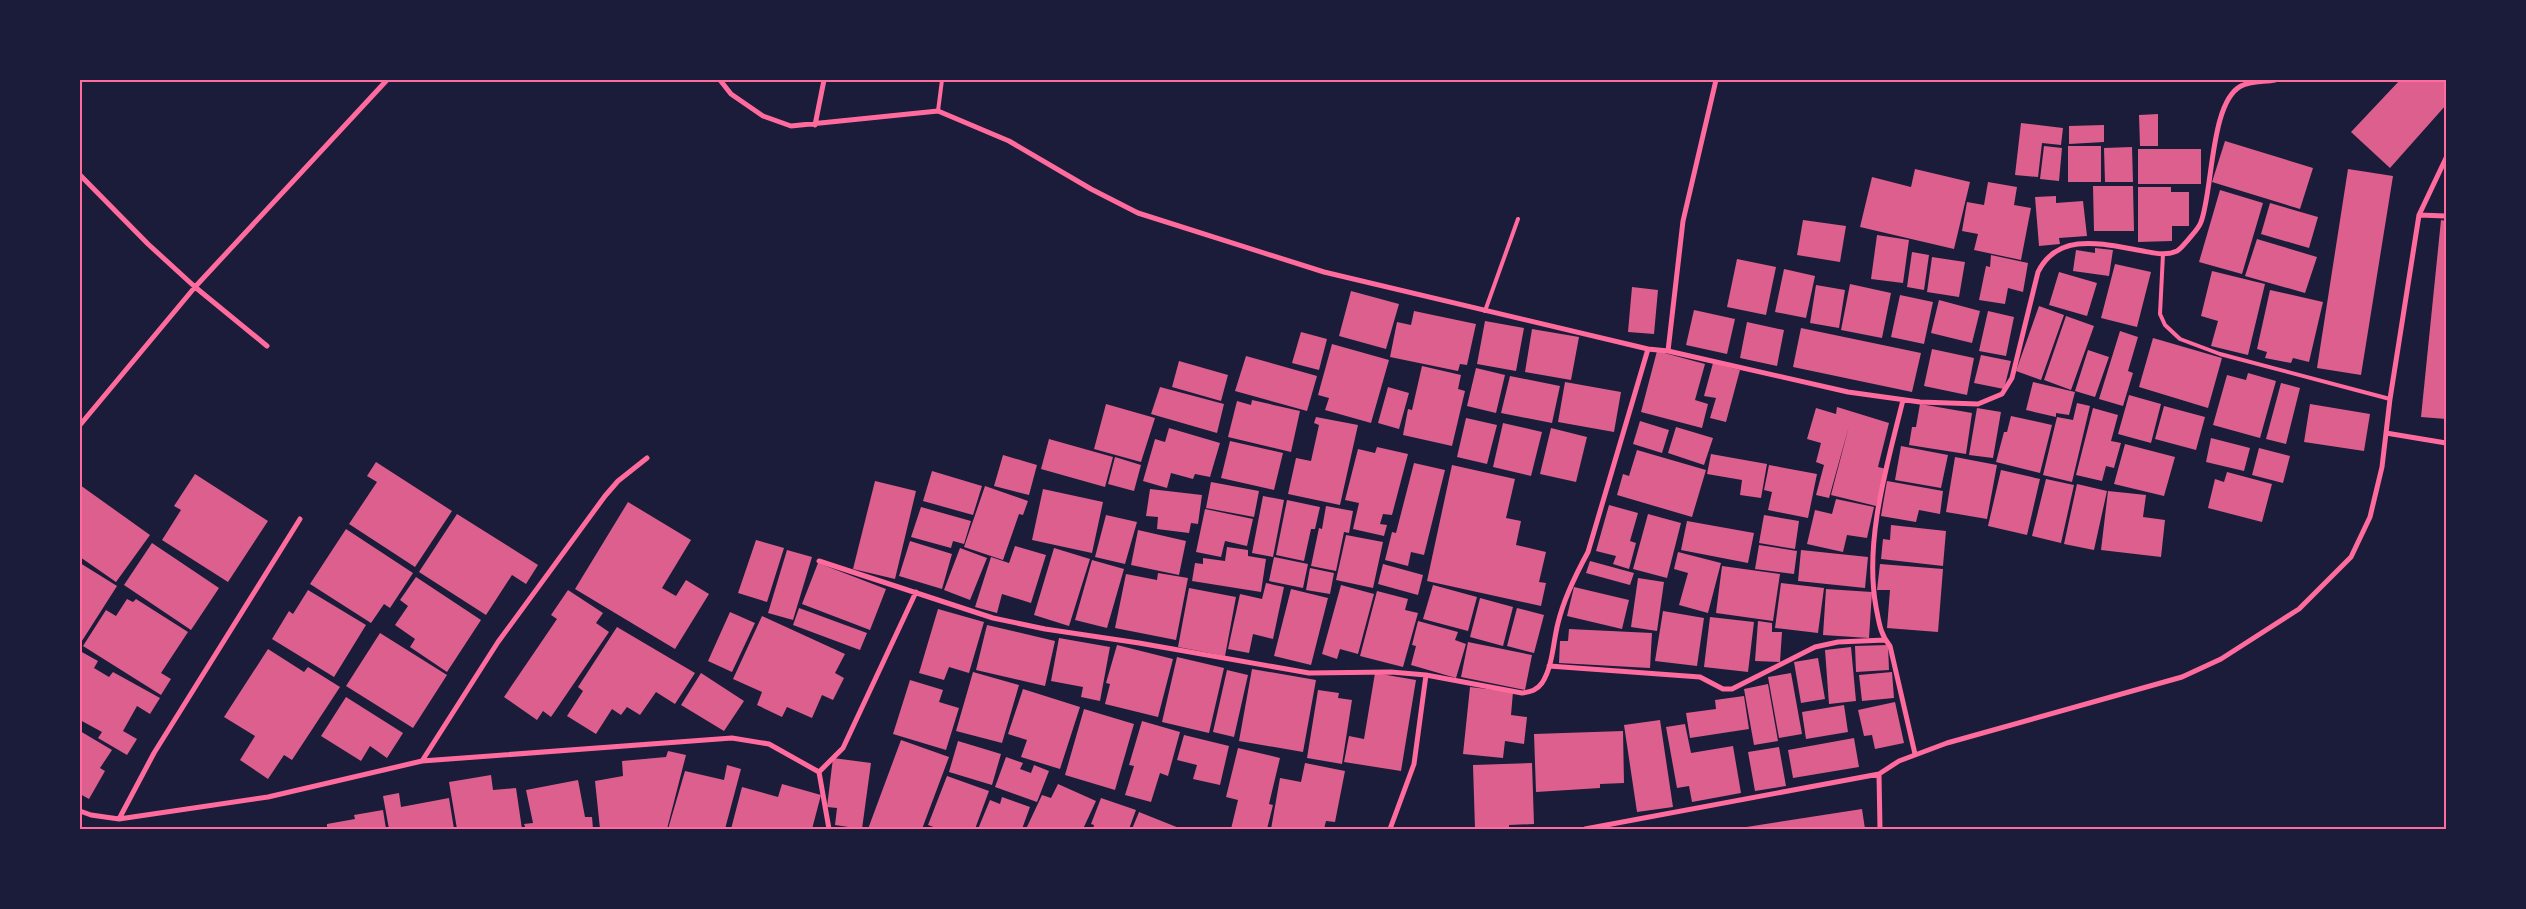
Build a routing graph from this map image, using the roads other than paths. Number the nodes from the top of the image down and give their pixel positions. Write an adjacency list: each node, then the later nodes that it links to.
1 (387, 80): 15 (street)
2 (720, 80): 8 (street)
3 (824, 80): 8 (street)
4 (942, 80): 7 (lane)
5 (1716, 80): 19 (street)
6 (2275, 80): 14 (street)
7 (938, 111): 8 (street); 16 (street)
8 (816, 125)
9 (2446, 158): 11 (street)
10 (80, 175): 15 (street)
11 (2419, 215): 12 (street); 20 (street)
12 (2446, 216)
13 (1518, 219): 16 (lane)
14 (2163, 254): 20 (lane); 21 (street)
15 (195, 287): 17 (street); 22 (street)
16 (1485, 311): 18 (street)
17 (267, 346)
18 (1648, 349): 19 (street); 30 (street)
19 (1668, 351): 21 (street)
20 (2390, 399): 23 (street)
21 (1903, 400): 29 (street)
22 (80, 425)
23 (2386, 433): 24 (street); 32 (street)
24 (2446, 443)
25 (647, 458): 33 (street)
26 (300, 519): 37 (street)
27 (819, 561): 28 (street)
28 (916, 592): 31 (street); 34 (street)
29 (1885, 640): 30 (street); 32 (street)
30 (1549, 666): 31 (street)
31 (1426, 675): 39 (street)
32 (1915, 754): 35 (street)
33 (422, 761): 34 (street); 37 (street)
34 (819, 772): 38 (street)
35 (1879, 774): 40 (street); 41 (street)
36 (80, 811): 37 (street)
37 (119, 819)
38 (829, 829)
39 (1390, 829)
40 (1586, 829)
41 (1880, 829)

